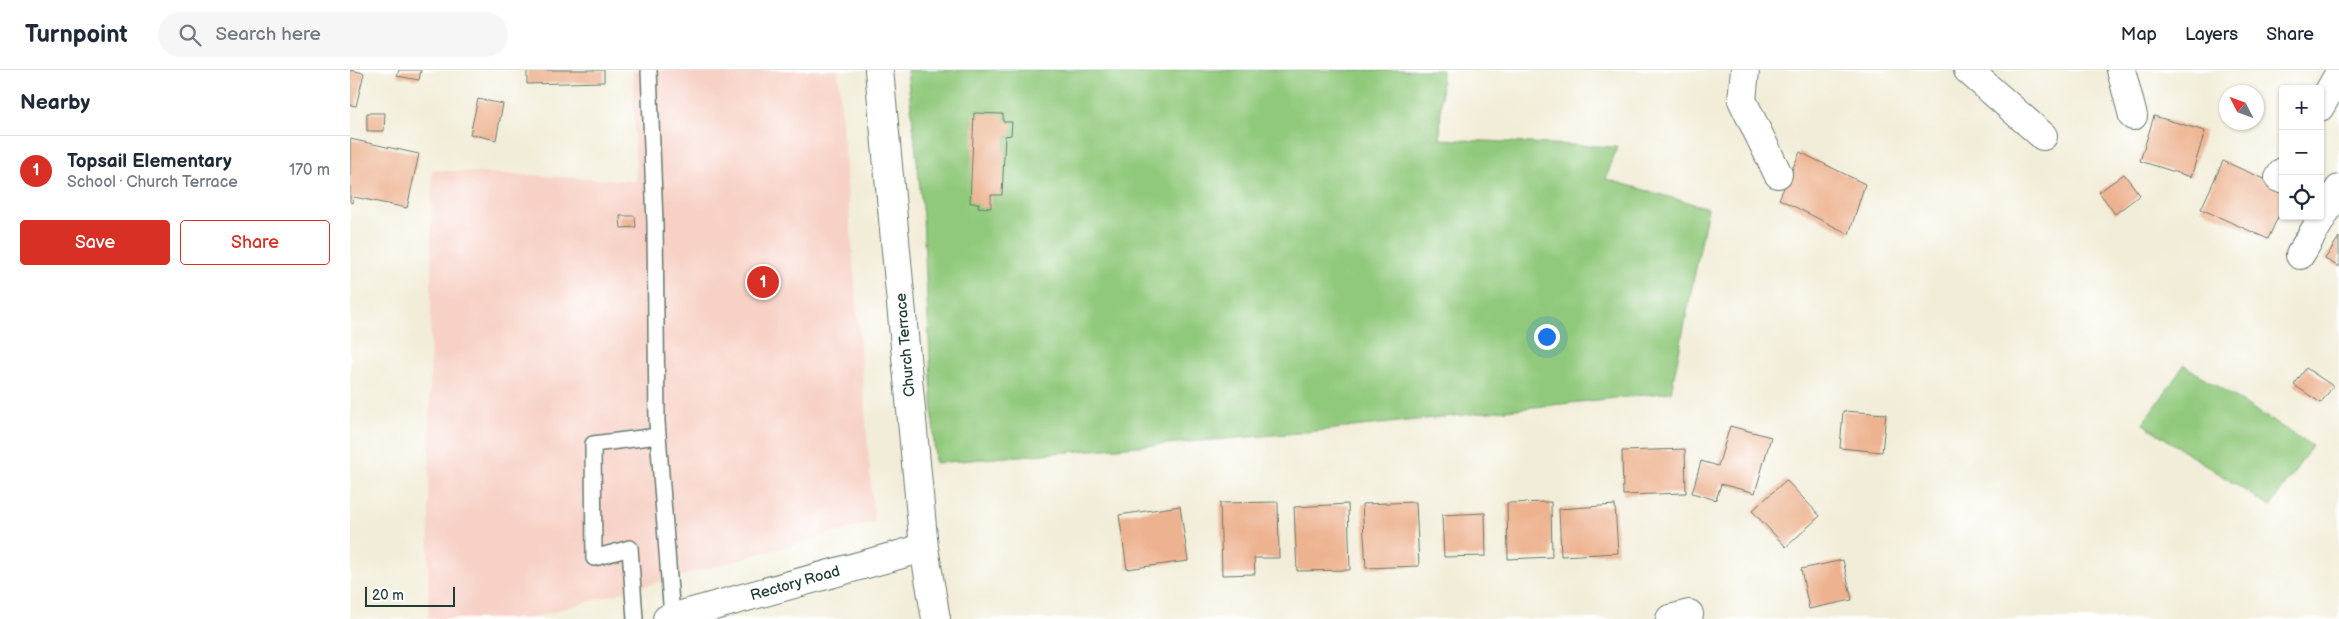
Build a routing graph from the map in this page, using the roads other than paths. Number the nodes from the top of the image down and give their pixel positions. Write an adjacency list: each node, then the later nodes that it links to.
1 (650, 70): 13 (lane)
2 (879, 70): 14 (street, Church Terrace)
3 (1745, 70): 10 (street)
4 (1968, 70): 9 (street)
5 (2121, 70): 8 (street)
6 (2339, 74): 7 (street)
7 (2324, 100)
8 (2133, 116)
9 (2042, 136)
10 (1778, 174)
11 (2339, 189): 12 (street)
12 (2300, 255)
13 (658, 436): 15 (lane); 16 (lane)
14 (924, 548): 15 (street, Rectory Road); 17 (street, Church Terrace)
15 (669, 618)
16 (636, 619)
17 (936, 619)

